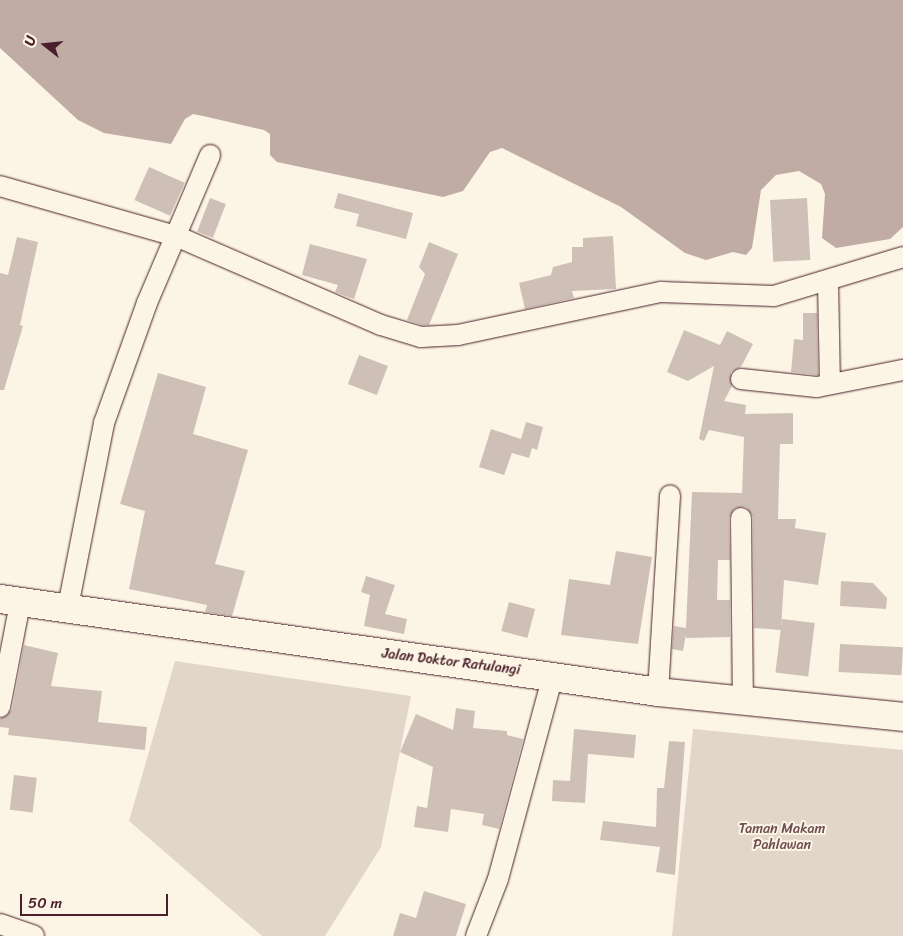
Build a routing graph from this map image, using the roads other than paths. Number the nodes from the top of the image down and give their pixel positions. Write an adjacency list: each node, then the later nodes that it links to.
1 (210, 155): 3 (street)
2 (0, 186): 3 (street)
3 (176, 236): 5 (street); 12 (street)
4 (903, 257): 5 (street)
5 (828, 282): 8 (street)
6 (903, 370): 8 (street)
7 (741, 379): 8 (street)
8 (830, 384)
9 (670, 496): 14 (street)
10 (741, 518): 15 (street)
11 (10, 601): 12 (highway, Jalan Doktor Ratulangi); 16 (street)
12 (67, 612): 13 (highway, Jalan Doktor Ratulangi)
13 (553, 674): 14 (highway, Jalan Doktor Ratulangi); 20 (street)
14 (658, 692): 15 (highway, Jalan Doktor Ratulangi)
15 (743, 700): 17 (highway, Jalan Doktor Ratulangi)
16 (0, 708)
17 (903, 717)
18 (0, 924): 19 (street)
19 (33, 936)
20 (476, 936)

